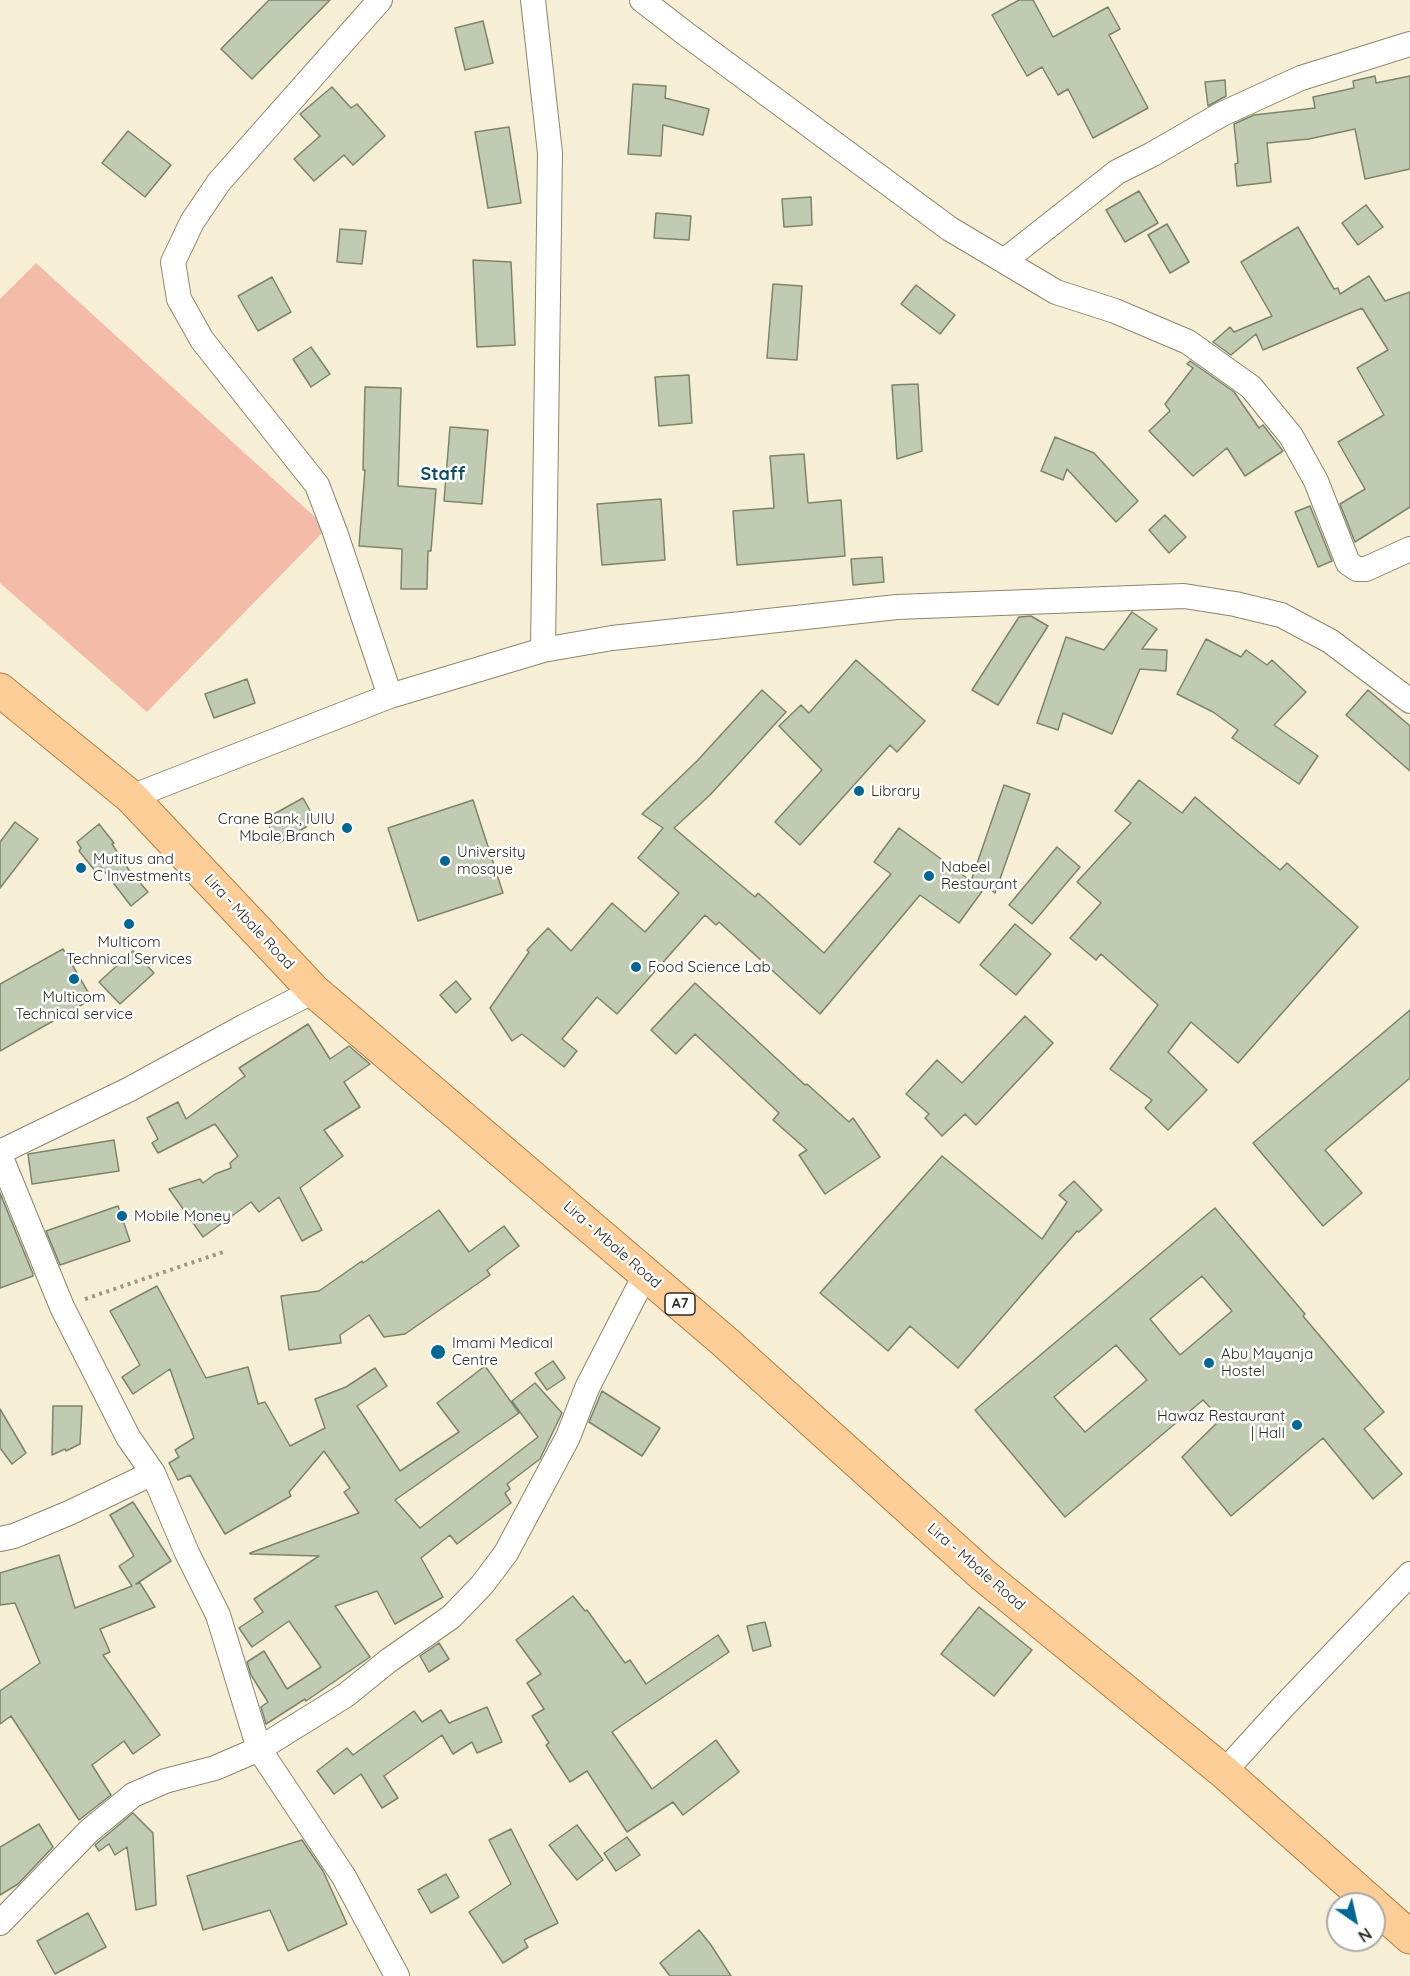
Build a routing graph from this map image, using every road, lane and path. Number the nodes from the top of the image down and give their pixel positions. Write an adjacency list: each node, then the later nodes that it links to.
1 (380, 0): 9 (street)
2 (533, 0): 7 (street)
3 (642, 0): 5 (street)
4 (1410, 44): 5 (street)
5 (1004, 261): 6 (street)
6 (1410, 549)
7 (543, 650): 9 (street); 10 (street)
8 (0, 690): 11 (main road, Lira - Mbale Road / A7)
9 (390, 696): 11 (street)
10 (1410, 700)
11 (131, 797): 12 (main road, Lira - Mbale Road / A7)
12 (314, 991): 13 (street); 15 (main road, Lira - Mbale Road / A7)
13 (0, 1153): 16 (street)
14 (226, 1251): 16 (path)
15 (645, 1275): 20 (street); 21 (main road, Lira - Mbale Road / A7)
16 (62, 1307): 17 (street)
17 (153, 1473): 18 (street); 20 (street)
18 (0, 1539)
19 (1410, 1574): 21 (street)
20 (259, 1749): 24 (street); 26 (street)
21 (1224, 1772): 22 (main road, Lira - Mbale Road / A7)
22 (1358, 1892)
23 (1386, 1916): 25 (main road, Lira - Mbale Road / A7)
24 (0, 1923)
25 (1410, 1937)
26 (397, 1976)

